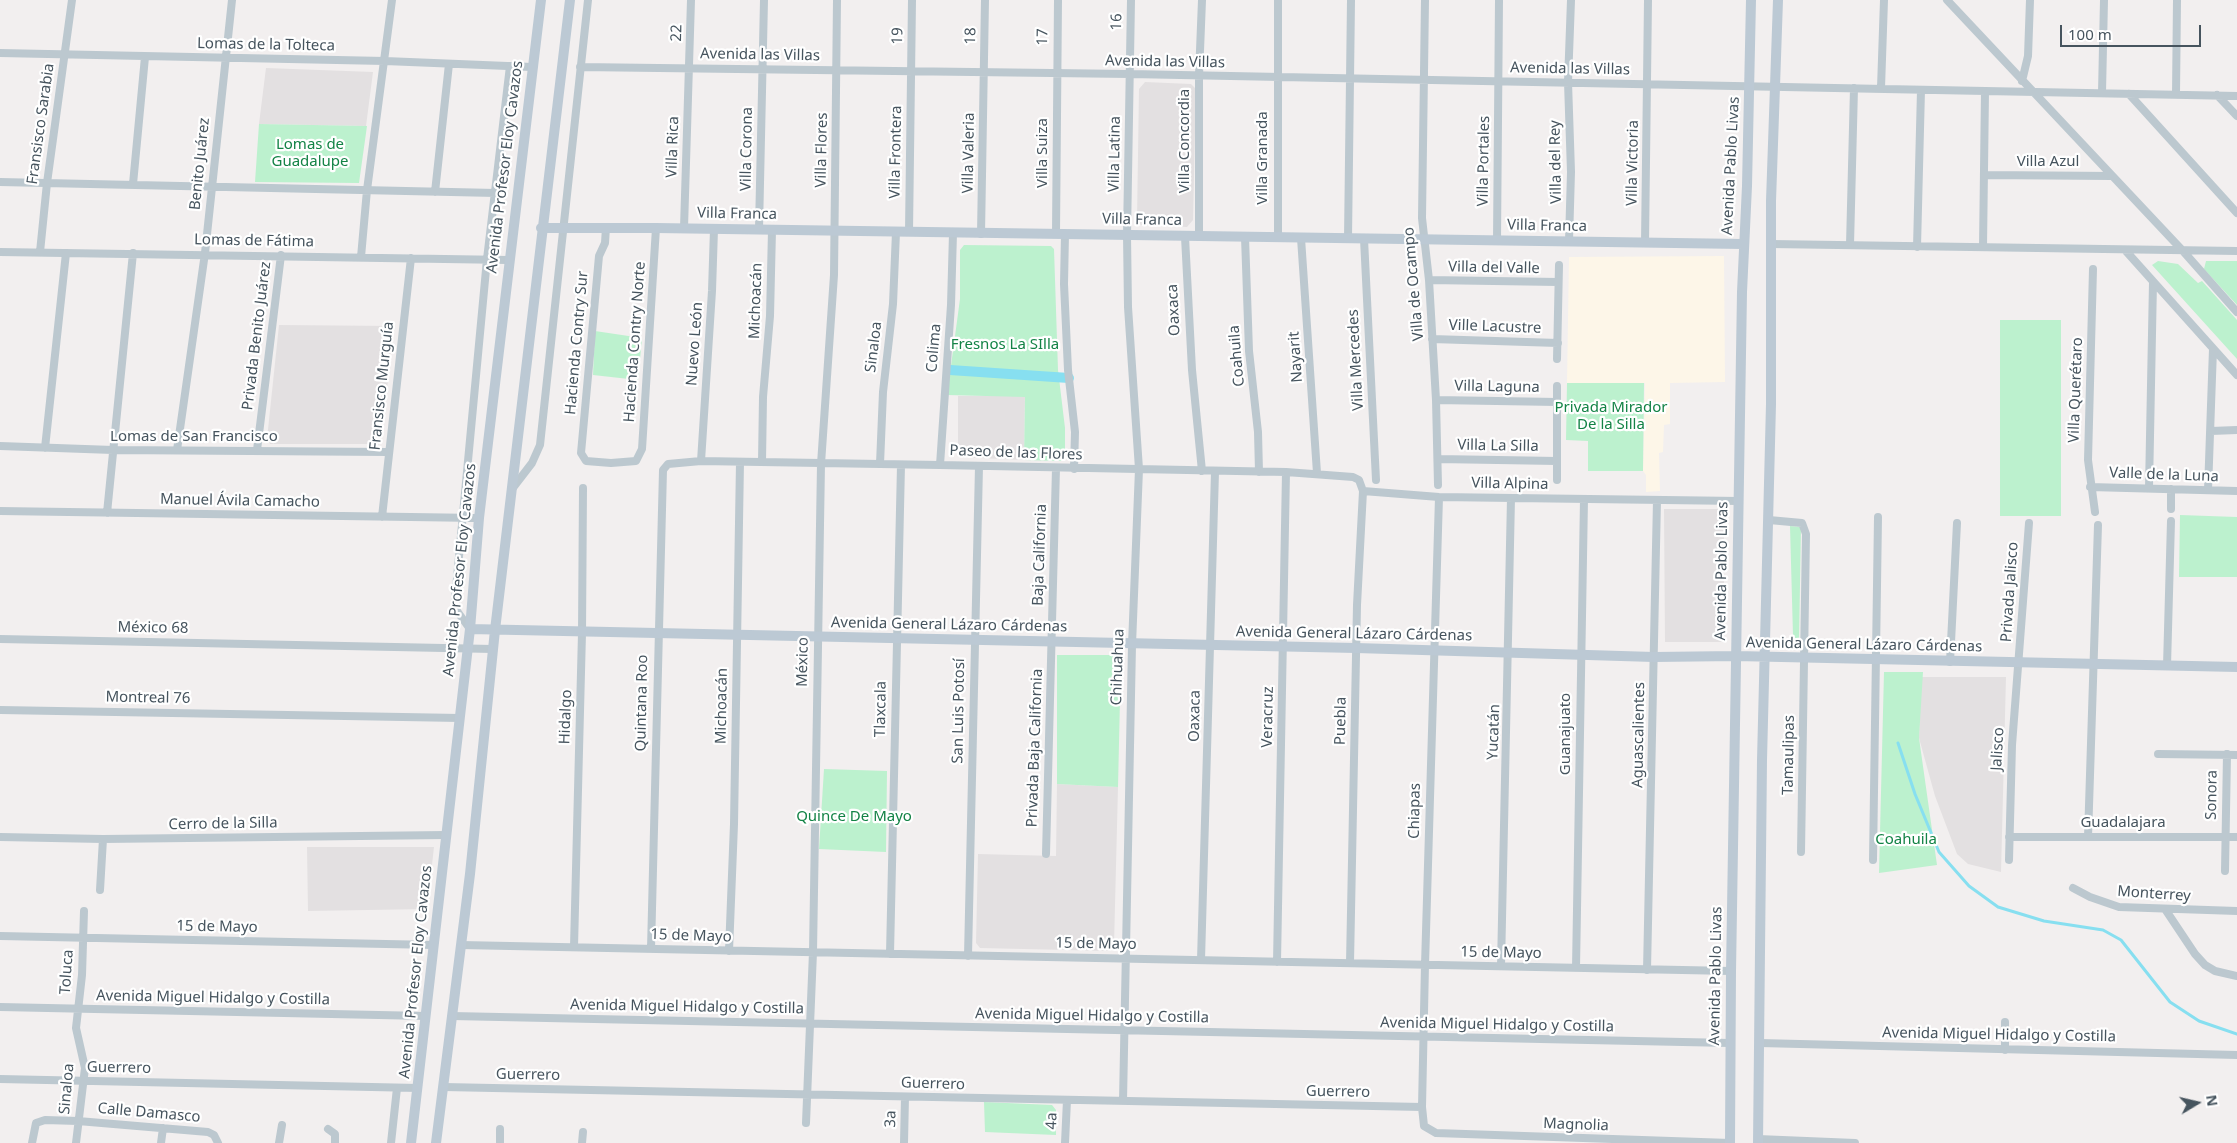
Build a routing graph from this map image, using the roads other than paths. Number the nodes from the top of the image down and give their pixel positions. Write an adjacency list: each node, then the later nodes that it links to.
1 (72, 0): 29 (street, Fransisco Sarabia)
2 (232, 0): 31 (street, Benito Juárez)
3 (392, 0): 32 (street)
4 (540, 0): 35 (main road, Avenida Profesor Eloy Cavazos)
5 (570, 0): 76 (main road)
6 (588, 0): 36 (street)
7 (691, 0): 37 (street, 22)
8 (764, 0): 38 (street, Villa Corona)
9 (838, 0): 39 (street, Villa Flores)
10 (912, 0): 40 (street, 19)
11 (985, 0): 41 (street, 18)
12 (1058, 0): 42 (street, 17)
13 (1131, 0): 43 (street, 16)
14 (1202, 0): 44 (street, Villa Concordia)
15 (1278, 0): 45 (street, Villa Granada)
16 (1351, 0): 46 (street)
17 (1425, 0): 47 (street, Villa de Ocampo)
18 (1499, 0): 48 (street, Villa Portales)
19 (1571, 0): 50 (street, Villa del Rey)
20 (1648, 0): 51 (street, Villa Victoria)
21 (1751, 0): 52 (main road, Avenida Pablo Livas)
22 (1778, 0): 53 (main road)
23 (1884, 0): 55 (street)
24 (2030, 0): 49 (street)
25 (2104, 0): 59 (street)
26 (2177, 0): 61 (street)
27 (1951, 2): 49 (street)
28 (0, 53): 29 (street, Lomas de la Tolteca)
29 (64, 56): 30 (street, Lomas de la Tolteca); 68 (street, Fransisco Sarabia)
30 (145, 57): 31 (street, Lomas de la Tolteca); 69 (street)
31 (225, 59): 32 (street, Lomas de la Tolteca); 70 (street, Benito Juárez)
32 (385, 61): 33 (street, Lomas de la Tolteca); 71 (street)
33 (449, 64): 34 (street, Lomas de la Tolteca); 72 (street)
34 (510, 66): 35 (street, Lomas de la Tolteca); 73 (street)
35 (532, 67): 118 (main road, Avenida Profesor Eloy Cavazos)
36 (580, 67): 37 (street, Avenida las Villas); 77 (street)
37 (690, 67): 38 (street, Avenida las Villas); 79 (street, Villa Rica)
38 (762, 70): 39 (street, Avenida las Villas); 81 (street, Villa Corona)
39 (836, 70): 40 (street, Avenida las Villas); 83 (street, Villa Flores)
40 (911, 71): 41 (street, Avenida las Villas); 85 (street, Villa Frontera)
41 (984, 72): 42 (street, Avenida las Villas); 87 (street, Villa Valeria)
42 (1057, 74): 43 (street, Avenida las Villas); 88 (street, Villa Suiza)
43 (1130, 74): 44 (street, Avenida las Villas); 89 (street, Villa Latina)
44 (1199, 76): 45 (street, Avenida las Villas); 91 (street, Villa Concordia)
45 (1276, 78): 46 (street, Avenida las Villas); 93 (street, Villa Granada)
46 (1350, 79): 47 (street, Avenida las Villas); 95 (street)
47 (1424, 80): 48 (street, Avenida las Villas); 97 (street, Villa de Ocampo)
48 (1499, 81): 50 (street, Avenida las Villas); 98 (street, Villa Portales)
49 (2022, 81): 58 (street)
50 (1568, 82): 51 (street, Avenida las Villas); 99 (street, Villa del Rey)
51 (1648, 84): 52 (street, Avenida las Villas); 100 (street, Villa Victoria)
52 (1750, 86): 53 (street); 101 (main road, Avenida Pablo Livas)
53 (1775, 86): 54 (street); 102 (main road)
54 (1854, 88): 55 (street); 103 (street)
55 (1881, 88): 56 (street)
56 (1921, 90): 57 (street); 104 (street)
57 (1985, 92): 58 (street); 65 (street)
58 (2032, 92): 59 (street); 66 (street)
59 (2102, 93): 60 (street)
60 (2129, 94): 61 (street); 74 (street)
61 (2176, 94): 62 (street)
62 (2217, 95): 63 (street); 64 (street)
63 (2237, 96)
64 (2237, 116)
65 (1984, 175): 66 (street, Villa Azul); 105 (street)
66 (2112, 176): 107 (street)
67 (0, 182): 68 (street)
68 (47, 183): 69 (street); 110 (street, Fransisco Sarabia)
69 (133, 184): 70 (street)
70 (211, 186): 71 (street); 113 (street, Benito Juárez)
71 (367, 190): 72 (street); 115 (street)
72 (435, 192): 73 (street)
73 (496, 193): 117 (street)
74 (2237, 213)
75 (606, 227): 77 (main road, Villa Franca); 78 (main road, Villa Franca); 141 (street, Hacienda Contry Sur)
76 (541, 228): 77 (main road, Villa Franca); 170 (main road)
77 (562, 228): 170 (street)
78 (656, 228): 79 (main road, Villa Franca); 141 (street, Hacienda Contry Norte)
79 (684, 228): 80 (main road, Villa Franca)
80 (714, 229): 81 (main road, Villa Franca); 143 (street, Nuevo León)
81 (759, 230): 82 (main road, Villa Franca)
82 (772, 230): 83 (main road, Villa Franca); 145 (street, Michoacán)
83 (834, 230): 84 (main road, Villa Franca); 148 (street, México)
84 (896, 232): 85 (main road, Villa Franca); 149 (street, Sinaloa)
85 (909, 232): 86 (main road, Villa Franca)
86 (953, 233): 87 (main road, Villa Franca); 151 (street, Colima)
87 (981, 234): 88 (main road, Villa Franca)
88 (1061, 234): 89 (main road, Villa Franca); 154 (street)
89 (1127, 235): 90 (main road, Villa Franca); 155 (street, Chihuahua)
90 (1186, 236): 91 (main road, Villa Franca); 156 (street, Oaxaca)
91 (1200, 237): 92 (main road, Villa Franca)
92 (1245, 237): 93 (main road, Villa Franca); 158 (street, Coahuila)
93 (1278, 238): 94 (main road, Villa Franca)
94 (1302, 238): 95 (main road, Villa Franca); 160 (street, Nayarit)
95 (1348, 239): 96 (main road, Villa Franca)
96 (1364, 239): 97 (main road, Villa Franca); 162 (street, Villa Mercedes)
97 (1423, 239): 98 (main road, Villa Franca); 121 (street, Villa de Ocampo)
98 (1497, 241): 99 (main road, Villa Franca)
99 (1569, 241): 100 (main road, Villa Franca)
100 (1645, 243): 101 (main road, Villa Franca)
101 (1743, 244): 177 (main road, Avenida Pablo Livas)
102 (1771, 244): 103 (street); 186 (main road)
103 (1850, 245): 104 (street)
104 (1917, 247): 105 (street)
105 (1983, 247): 106 (street)
106 (2125, 250): 107 (street); 123 (street)
107 (2183, 251): 108 (street); 124 (street)
108 (2237, 251)
109 (0, 252): 110 (street, Lomas de Fátima)
110 (40, 252): 111 (street, Lomas de Fátima)
111 (66, 253): 112 (street, Lomas de Fátima); 136 (street)
112 (133, 253): 113 (street, Lomas de Fátima); 137 (street)
113 (205, 253): 114 (street, Lomas de Fátima); 138 (street, Benito Juárez)
114 (281, 255): 115 (street, Lomas de Fátima); 139 (street, Privada Benito Juárez)
115 (361, 257): 116 (street, Lomas de Fátima)
116 (410, 258): 117 (street, Lomas de Fátima); 140 (street, Fransisco Murguía)
117 (487, 259): 118 (street, Lomas de Fátima); 183 (street)
118 (508, 260): 184 (main road, Avenida Profesor Eloy Cavazos)
119 (1559, 265): 122 (street)
120 (2093, 269): 165 (street, Villa Querétaro)
121 (1429, 280): 122 (street, Villa del Valle); 125 (street, Villa de Ocampo)
122 (1558, 282): 126 (street)
123 (2153, 282): 127 (street); 167 (street)
124 (2237, 312)
125 (1432, 339): 126 (street, Ville Lacustre); 131 (street, Villa de Ocampo)
126 (1558, 344): 128 (street)
127 (2213, 349): 129 (street); 134 (street)
128 (1557, 359)
129 (2237, 374)
130 (1557, 386): 132 (street)
131 (1436, 400): 132 (street, Villa Laguna); 142 (street, Villa de Ocampo)
132 (1557, 402): 146 (street)
133 (2237, 430): 134 (street)
134 (2210, 432): 169 (street)
135 (0, 446): 136 (street, Lomas de San Francisco)
136 (45, 448): 137 (street, Lomas de San Francisco)
137 (113, 450): 138 (street, Lomas de San Francisco); 181 (street)
138 (177, 450): 139 (street, Lomas de San Francisco)
139 (257, 450): 140 (street, Lomas de San Francisco)
140 (388, 452): 182 (street, Fransisco Murguía)
141 (639, 458)
142 (1438, 459): 146 (street, Villa La Silla); 164 (street, Villa de Ocampo)
143 (701, 461): 144 (street, Paseo de las Flores); 147 (street, Paseo de las Flores)
144 (740, 462): 145 (street, Paseo de las Flores); 195 (street, Michoacán)
145 (762, 462): 148 (street, Paseo de las Flores)
146 (1557, 462): 163 (street)
147 (673, 463): 194 (street, Quintana Roo)
148 (821, 464): 149 (street, Paseo de las Flores); 196 (street, México)
149 (880, 464): 150 (street, Paseo de las Flores)
150 (901, 465): 151 (street, Paseo de las Flores); 198 (street, Tlaxcala)
151 (940, 465): 152 (street, Paseo de las Flores)
152 (979, 466): 153 (street, Paseo de las Flores); 199 (street, San Luis Potosí)
153 (1056, 468): 154 (street, Paseo de las Flores); 200 (street, Baja California)
154 (1074, 469): 155 (street, Paseo de las Flores)
155 (1139, 469): 156 (street, Paseo de las Flores); 201 (street, Chihuahua)
156 (1202, 471): 157 (street, Paseo de las Flores)
157 (1215, 472): 158 (street, Paseo de las Flores); 202 (street, Oaxaca)
158 (1259, 472): 159 (street, Paseo de las Flores)
159 (1286, 472): 160 (street, Paseo de las Flores); 203 (street, Veracruz)
160 (1317, 473): 161 (street, Paseo de las Flores)
161 (1359, 480): 172 (street, Puebla)
162 (1376, 480)
163 (1556, 480)
164 (1438, 486)
165 (2090, 487): 167 (street, Valle de la Luna); 180 (street, Villa Querétaro)
166 (583, 488): 193 (street, Hidalgo)
167 (2149, 488): 168 (street, Valle de la Luna)
168 (2171, 489): 169 (street, Valle de la Luna); 178 (street)
169 (2208, 490): 171 (street, Valle de la Luna)
170 (511, 491): 192 (main road)
171 (2237, 491)
172 (1363, 492): 173 (street, Villa Alpina); 205 (street, Puebla)
173 (1439, 497): 174 (street, Villa Alpina); 207 (street, Chiapas)
174 (1512, 498): 175 (street, Villa Alpina); 208 (street, Yucatán)
175 (1584, 499): 176 (street, Villa Alpina); 209 (street, Guanajuato)
176 (1657, 500): 177 (street, Villa Alpina); 211 (street, Aguascalientes)
177 (1738, 502): 210 (main road, Avenida Pablo Livas)
178 (2171, 509)
179 (0, 511): 181 (street, Manuel Ávila Camacho)
180 (2095, 512)
181 (107, 513): 182 (street, Manuel Ávila Camacho)
182 (382, 517): 183 (street, Manuel Ávila Camacho)
183 (462, 517): 184 (street, Manuel Ávila Camacho); 191 (street)
184 (479, 518): 191 (main road, Avenida Profesor Eloy Cavazos)
185 (1878, 518): 214 (street)
186 (1769, 520): 212 (main road); 213 (street, Tamaulipas)
187 (2171, 521): 218 (street)
188 (1956, 523): 215 (street)
189 (2029, 523): 216 (street, Privada Jalisco)
190 (2098, 525): 217 (street)
191 (470, 629): 192 (main road, Avenida General Lázaro Cárdenas); 204 (main road, Avenida Profesor Eloy Cavazos)
192 (495, 630): 193 (main road, Avenida General Lázaro Cárdenas); 206 (main road)
193 (582, 633): 194 (main road, Avenida General Lázaro Cárdenas); 246 (street, Hidalgo)
194 (658, 634): 195 (main road, Avenida General Lázaro Cárdenas); 247 (street, Quintana Roo)
195 (738, 636): 196 (main road, Avenida General Lázaro Cárdenas); 248 (street, Michoacán)
196 (817, 637): 198 (main road, Avenida General Lázaro Cárdenas); 249 (street, México)
197 (0, 640): 204 (street, México 68)
198 (896, 640): 199 (main road, Avenida General Lázaro Cárdenas); 250 (street, Tlaxcala)
199 (974, 642): 200 (main road, Avenida General Lázaro Cárdenas); 251 (street, San Luis Potosí)
200 (1052, 642): 201 (main road, Avenida General Lázaro Cárdenas); 233 (street, Privada Baja California)
201 (1132, 644): 202 (main road, Avenida General Lázaro Cárdenas); 252 (street, Chihuahua)
202 (1210, 645): 203 (main road, Avenida General Lázaro Cárdenas); 253 (street, Oaxaca)
203 (1283, 647): 205 (main road, Avenida General Lázaro Cárdenas); 254 (street, Veracruz)
204 (468, 648): 206 (street, México 68); 221 (main road, Avenida Profesor Eloy Cavazos)
205 (1356, 648): 207 (main road, Avenida General Lázaro Cárdenas); 255 (street, Puebla)
206 (493, 649): 245 (main road)
207 (1433, 650): 208 (main road, Avenida General Lázaro Cárdenas); 256 (street, Chiapas)
208 (1510, 652): 209 (main road, Avenida General Lázaro Cárdenas); 257 (street, Yucatán)
209 (1580, 654): 211 (main road, Avenida General Lázaro Cárdenas); 258 (street, Guanajuato)
210 (1736, 656): 211 (main road, Avenida General Lázaro Cárdenas); 212 (main road, Avenida General Lázaro Cárdenas); 260 (main road, Avenida Pablo Livas)
211 (1654, 657): 259 (street, Aguascalientes)
212 (1765, 657): 213 (main road, Avenida General Lázaro Cárdenas); 271 (main road)
213 (1803, 658): 214 (main road, Avenida General Lázaro Cárdenas); 232 (street, Tamaulipas)
214 (1875, 660): 215 (main road, Avenida General Lázaro Cárdenas); 234 (street)
215 (1950, 662): 216 (main road, Avenida General Lázaro Cárdenas)
216 (2019, 663): 217 (main road, Avenida General Lázaro Cárdenas); 227 (street, Jalisco)
217 (2092, 665): 218 (main road, Avenida General Lázaro Cárdenas); 228 (street)
218 (2167, 666): 219 (main road, Avenida General Lázaro Cárdenas)
219 (2237, 666)
220 (0, 710): 221 (street, Montreal 76)
221 (460, 718): 225 (main road, Avenida Profesor Eloy Cavazos)
222 (2158, 754): 223 (street)
223 (2227, 754): 224 (street); 229 (street, Sonora)
224 (2237, 755)
225 (446, 835): 231 (street, Cerro de la Silla); 244 (main road, Avenida Profesor Eloy Cavazos)
226 (0, 837): 231 (street, Cerro de la Silla)
227 (2009, 837): 228 (street, Guadalajara); 235 (street)
228 (2088, 837): 229 (street, Guadalajara)
229 (2225, 837): 230 (street, Guadalajara); 236 (street, Sonora)
230 (2237, 837)
231 (103, 839): 238 (street)
232 (1801, 852)
233 (1046, 854)
234 (1874, 860)
235 (2009, 860)
236 (2225, 871)
237 (2073, 888): 239 (street, Monterrey)
238 (100, 890)
239 (2165, 909): 241 (street, Monterrey); 261 (street)
240 (84, 911): 243 (street, Toluca)
241 (2237, 911)
242 (0, 936): 243 (street, 15 de Mayo)
243 (83, 938): 244 (street, 15 de Mayo); 263 (street, Toluca)
244 (434, 945): 264 (main road, Avenida Profesor Eloy Cavazos)
245 (461, 945): 246 (street, 15 de Mayo); 265 (main road)
246 (574, 947): 247 (street, 15 de Mayo)
247 (651, 949): 248 (street, 15 de Mayo)
248 (729, 951): 249 (street, 15 de Mayo)
249 (813, 952): 250 (street, 15 de Mayo); 267 (street, México)
250 (890, 954): 251 (street, 15 de Mayo)
251 (968, 956): 252 (street, 15 de Mayo)
252 (1126, 959): 253 (street, 15 de Mayo); 268 (street, Chihuahua)
253 (1201, 960): 254 (street, 15 de Mayo)
254 (1277, 962): 255 (street, 15 de Mayo)
255 (1350, 963): 256 (street, 15 de Mayo)
256 (1425, 965): 257 (street, 15 de Mayo); 269 (street, Chiapas)
257 (1501, 966): 258 (street, 15 de Mayo)
258 (1576, 968): 259 (street, 15 de Mayo)
259 (1647, 970): 260 (street, 15 de Mayo)
260 (1731, 971): 270 (main road, Avenida Pablo Livas)
261 (2237, 976)
262 (0, 1007): 263 (street, Avenida Miguel Hidalgo y Costilla)
263 (78, 1009): 264 (street, Avenida Miguel Hidalgo y Costilla); 275 (street, Sinaloa)
264 (426, 1016): 277 (main road, Avenida Profesor Eloy Cavazos)
265 (452, 1016): 267 (street, Avenida Miguel Hidalgo y Costilla); 278 (main road)
266 (2005, 1022): 272 (street)
267 (811, 1023): 268 (street, Avenida Miguel Hidalgo y Costilla); 279 (street, México)
268 (1124, 1030): 269 (street, Avenida Miguel Hidalgo y Costilla); 282 (street, Chihuahua)
269 (1424, 1037): 270 (street, Avenida Miguel Hidalgo y Costilla); 283 (street, Chiapas)
270 (1730, 1043): 307 (main road, Avenida Pablo Livas)
271 (1760, 1043): 272 (street, Avenida Miguel Hidalgo y Costilla); 294 (main road)
272 (2005, 1050): 273 (street, Avenida Miguel Hidalgo y Costilla)
273 (2237, 1055)
274 (0, 1079): 275 (street, Guerrero)
275 (84, 1081): 276 (street, Guerrero); 284 (street, Sinaloa)
276 (397, 1088): 277 (street, Guerrero); 300 (street)
277 (418, 1088): 301 (main road, Avenida Profesor Eloy Cavazos)
278 (444, 1088): 279 (street, Guerrero); 302 (main road)
279 (808, 1095): 280 (street, Guerrero); 285 (street, México)
280 (906, 1097): 281 (street, Guerrero); 305 (street, 3a)
281 (1067, 1100): 282 (street, Guerrero); 306 (street, 4a)
282 (1123, 1101): 283 (street, Guerrero)
283 (1422, 1107): 287 (street, Chiapas)
284 (78, 1120): 288 (street, Calle Damasco); 295 (street, Calle Damasco); 296 (street, Sinaloa)
285 (806, 1123)
286 (282, 1125): 298 (street)
287 (1424, 1126): 293 (street, Magnolia)
288 (163, 1128): 292 (street, Calle Damasco); 297 (street)
289 (328, 1129): 299 (street)
290 (500, 1129): 303 (street)
291 (583, 1132): 304 (street)
292 (217, 1140)
293 (1542, 1140): 307 (street, Magnolia)
294 (1758, 1141): 308 (street)
295 (32, 1143)
296 (76, 1143)
297 (162, 1143)
298 (280, 1143)
299 (335, 1143)
300 (390, 1143)
301 (411, 1143)
302 (436, 1143)
303 (500, 1143)
304 (582, 1143)
305 (904, 1143)
306 (1065, 1143)
307 (1730, 1143)
308 (1855, 1143)

